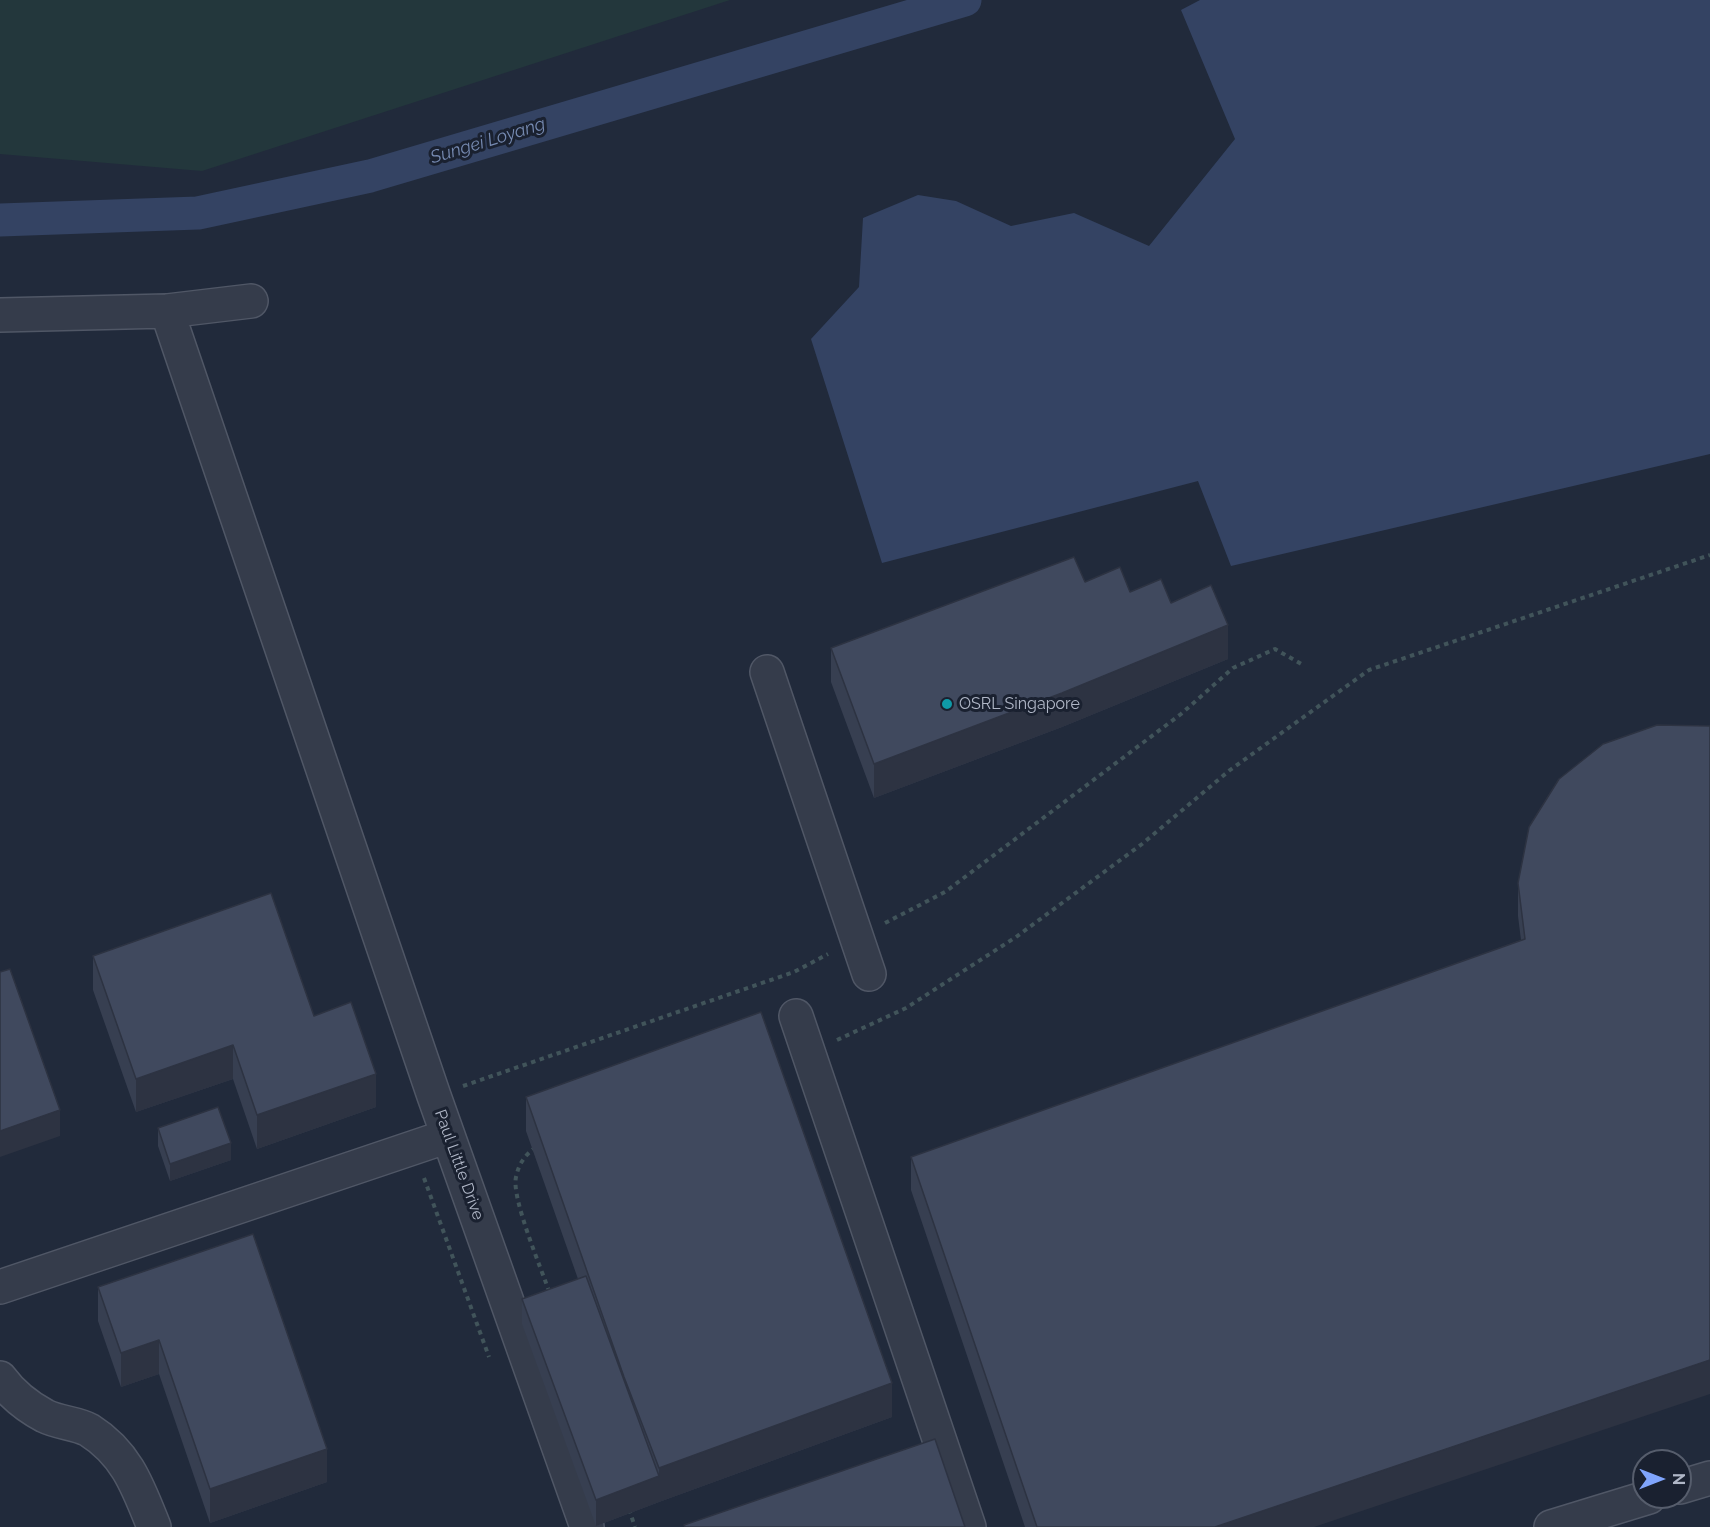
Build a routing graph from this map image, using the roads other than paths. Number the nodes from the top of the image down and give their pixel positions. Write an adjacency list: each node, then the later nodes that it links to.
1 (251, 301): 2 (lane)
2 (167, 311): 3 (lane); 7 (lane, Paul Little Drive)
3 (0, 315)
4 (767, 672): 5 (lane)
5 (869, 975)
6 (796, 1016): 15 (lane)
7 (448, 1136): 8 (lane); 14 (lane, Paul Little Drive)
8 (0, 1287)
9 (0, 1378): 13 (lane)
10 (1710, 1478): 11 (lane)
11 (1692, 1484)
12 (1632, 1502): 16 (lane)
13 (154, 1527)
14 (587, 1527)
15 (969, 1527)
16 (1551, 1527)

